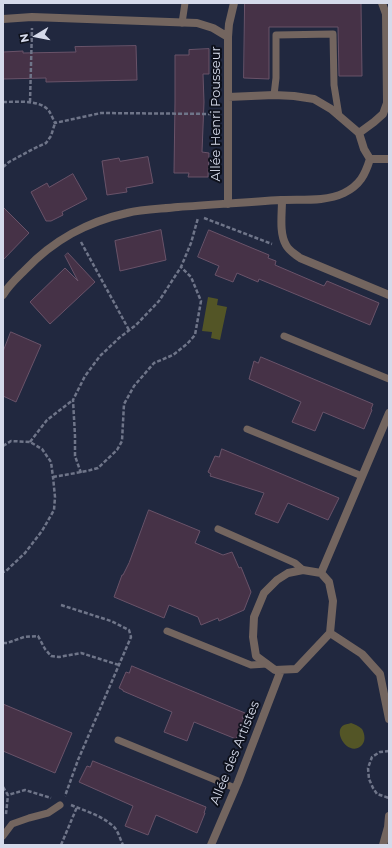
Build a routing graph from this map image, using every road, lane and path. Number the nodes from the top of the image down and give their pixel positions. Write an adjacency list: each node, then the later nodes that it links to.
1 (185, 3): 6 (lane)
2 (234, 3): 7 (street)
3 (382, 3): 15 (street)
4 (32, 17): 5 (street, Allée Henri Pousseur); 6 (street, Allée Henri Pousseur); 11 (path)
5 (3, 19)
6 (182, 23): 7 (street, Allée Henri Pousseur)
7 (228, 37): 9 (street, Allée Henri Pousseur)
8 (274, 95): 9 (street); 13 (street); 13 (lane)
9 (228, 97): 12 (street, Allée Henri Pousseur)
10 (3, 102): 11 (path)
11 (30, 102): 14 (path)
12 (228, 114): 14 (path); 20 (street, Allée Henri Pousseur)
13 (340, 116): 15 (street)
14 (55, 123): 18 (path)
15 (359, 133): 16 (street)
16 (370, 159): 17 (street); 19 (street)
17 (389, 160)
18 (3, 167)
19 (282, 200): 20 (street); 22 (street)
20 (228, 204): 21 (street)
21 (75, 231): 24 (street); 26 (path)
22 (290, 251): 23 (path); 25 (street)
23 (181, 267): 26 (path); 34 (path)
24 (3, 295)
25 (389, 295)
26 (129, 330): 29 (path)
27 (284, 336): 28 (lane)
28 (389, 379)
29 (73, 400): 32 (path); 34 (path)
30 (389, 413): 35 (street)
31 (247, 428): 35 (lane)
32 (30, 442): 33 (path); 36 (path)
33 (3, 446)
34 (81, 473): 36 (path)
35 (362, 476): 40 (street)
36 (54, 477): 39 (path)
37 (218, 530): 38 (lane)
38 (303, 570): 40 (street); 45 (street)
39 (3, 572)
40 (321, 573): 43 (street)
41 (61, 605): 46 (path)
42 (167, 631): 45 (lane)
43 (330, 634): 47 (street); 48 (street)
44 (3, 643): 46 (path)
45 (267, 664): 47 (street)
46 (119, 665): 53 (path)
47 (281, 670): 51 (street, Allée des Artistes)
48 (389, 719)
49 (118, 740): 51 (lane)
50 (389, 751): 52 (path)
51 (235, 788): 58 (street, Allée des Artistes)
52 (389, 798)
53 (62, 803): 56 (lane)
54 (77, 807): 57 (path)
55 (389, 816): 59 (street)
56 (3, 836)
57 (61, 845)
58 (210, 845)
59 (383, 845)

